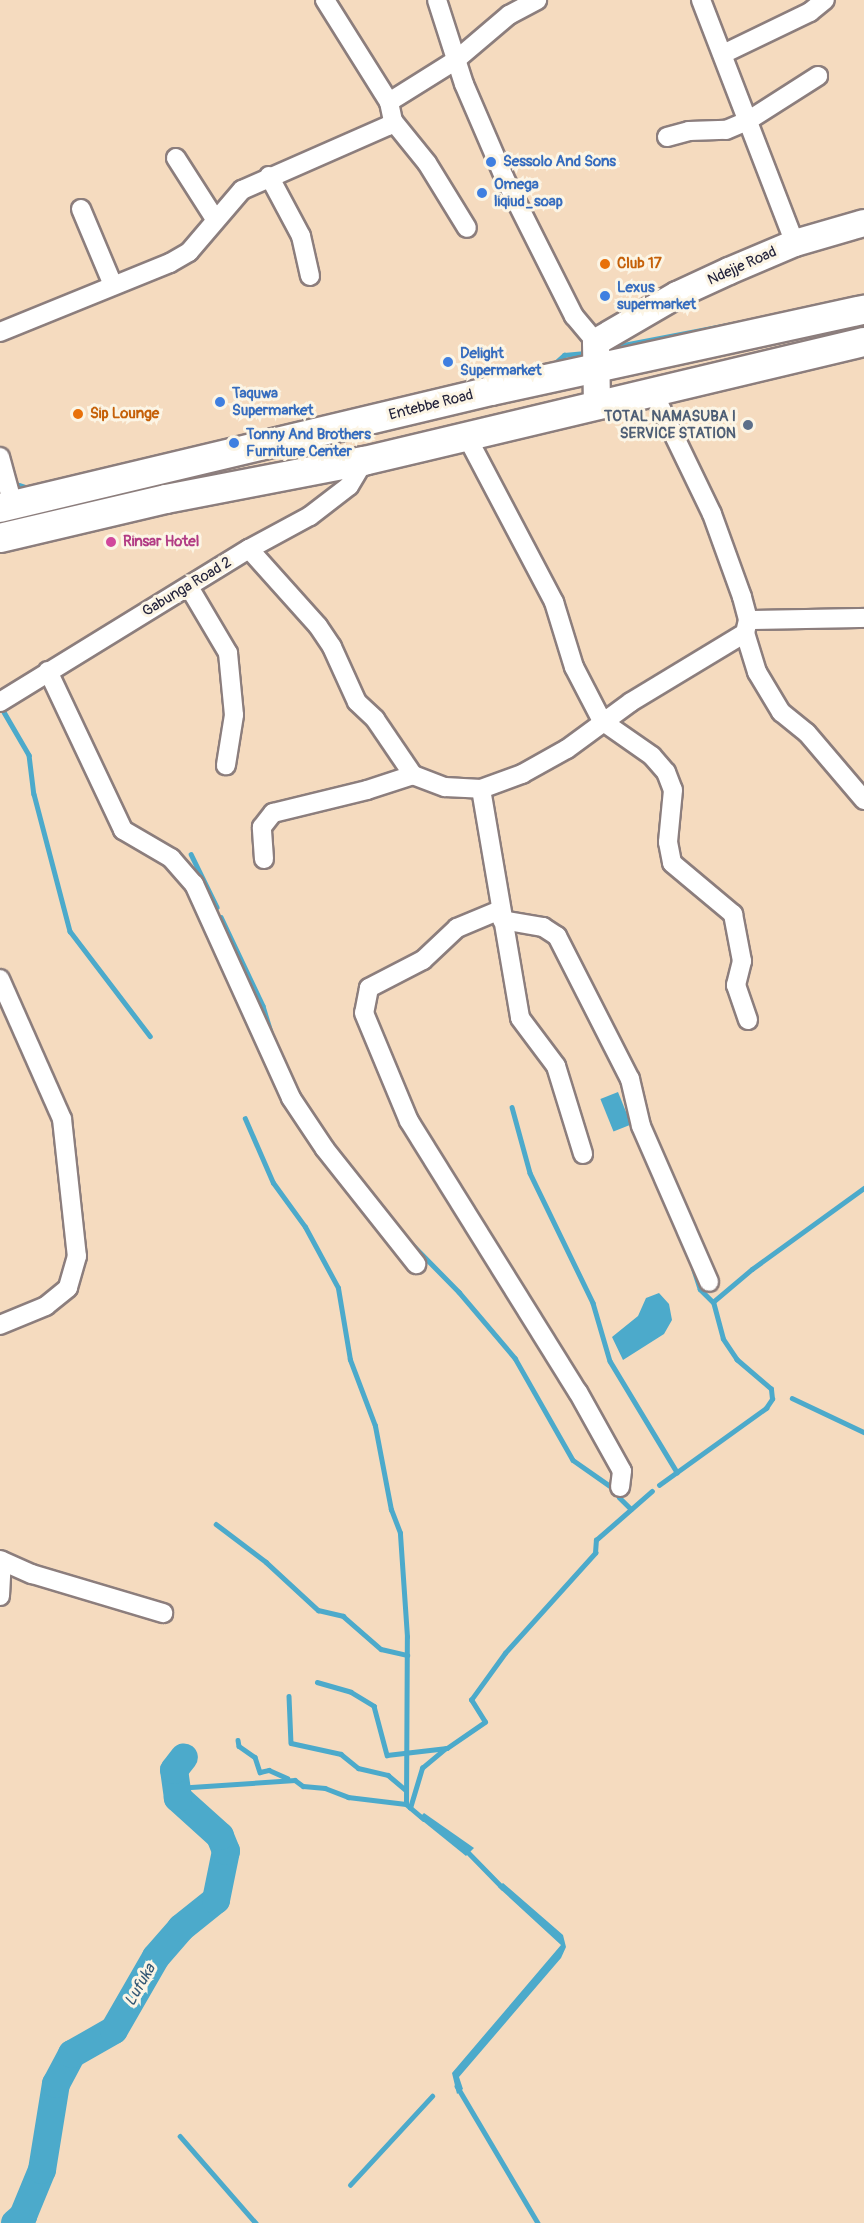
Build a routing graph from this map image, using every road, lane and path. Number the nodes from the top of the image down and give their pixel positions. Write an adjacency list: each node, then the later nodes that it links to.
1 (325, 0): 9 (street)
2 (437, 0): 7 (street)
3 (537, 0): 7 (street)
4 (700, 0): 6 (street)
5 (825, 0): 6 (street)
6 (723, 54): 10 (street)
7 (456, 60): 9 (street); 25 (street)
8 (818, 76): 10 (street)
9 (389, 102): 11 (street)
10 (749, 120): 12 (street); 19 (street)
11 (393, 121): 14 (street); 18 (street)
12 (667, 137)
13 (176, 158): 16 (street)
14 (269, 176): 16 (street); 20 (street)
15 (81, 209): 21 (street)
16 (215, 219): 21 (street)
17 (864, 223): 19 (street, Ndejje Road)
18 (467, 228)
19 (795, 243): 25 (street, Ndejje Road)
20 (310, 276)
21 (113, 285): 23 (street)
22 (864, 309): 25 (main road, Entebbe Road)
23 (0, 332)
24 (864, 342): 26 (main road)
25 (596, 355): 27 (street); 31 (main road, Entebbe Road)
26 (654, 394): 27 (main road); 36 (street)
27 (597, 406): 28 (main road)
28 (467, 437): 30 (main road); 39 (street)
29 (0, 457): 31 (street)
30 (364, 461): 32 (main road); 33 (street, Gabunga Road 2)
31 (7, 506)
32 (0, 538)
33 (249, 549): 34 (street, Gabunga Road 2); 41 (street)
34 (189, 587): 37 (street, Gabunga Road 2); 40 (street)
35 (864, 618): 36 (street)
36 (746, 626): 39 (street); 43 (street)
37 (48, 671): 38 (street, Gabunga Road 2); 49 (street)
38 (0, 702)
39 (602, 721): 42 (street); 47 (street)
40 (226, 765)
41 (413, 775): 42 (street); 44 (street)
42 (481, 789): 45 (street)
43 (862, 792)
44 (264, 859)
45 (501, 915): 48 (street); 50 (street); 52 (street)
46 (0, 979): 51 (street)
47 (748, 1020)
48 (583, 1154)
49 (416, 1264)
50 (709, 1282)
51 (0, 1325)
52 (620, 1487)
53 (1, 1561): 54 (street); 55 (street)
54 (0, 1596)
55 (163, 1613)

